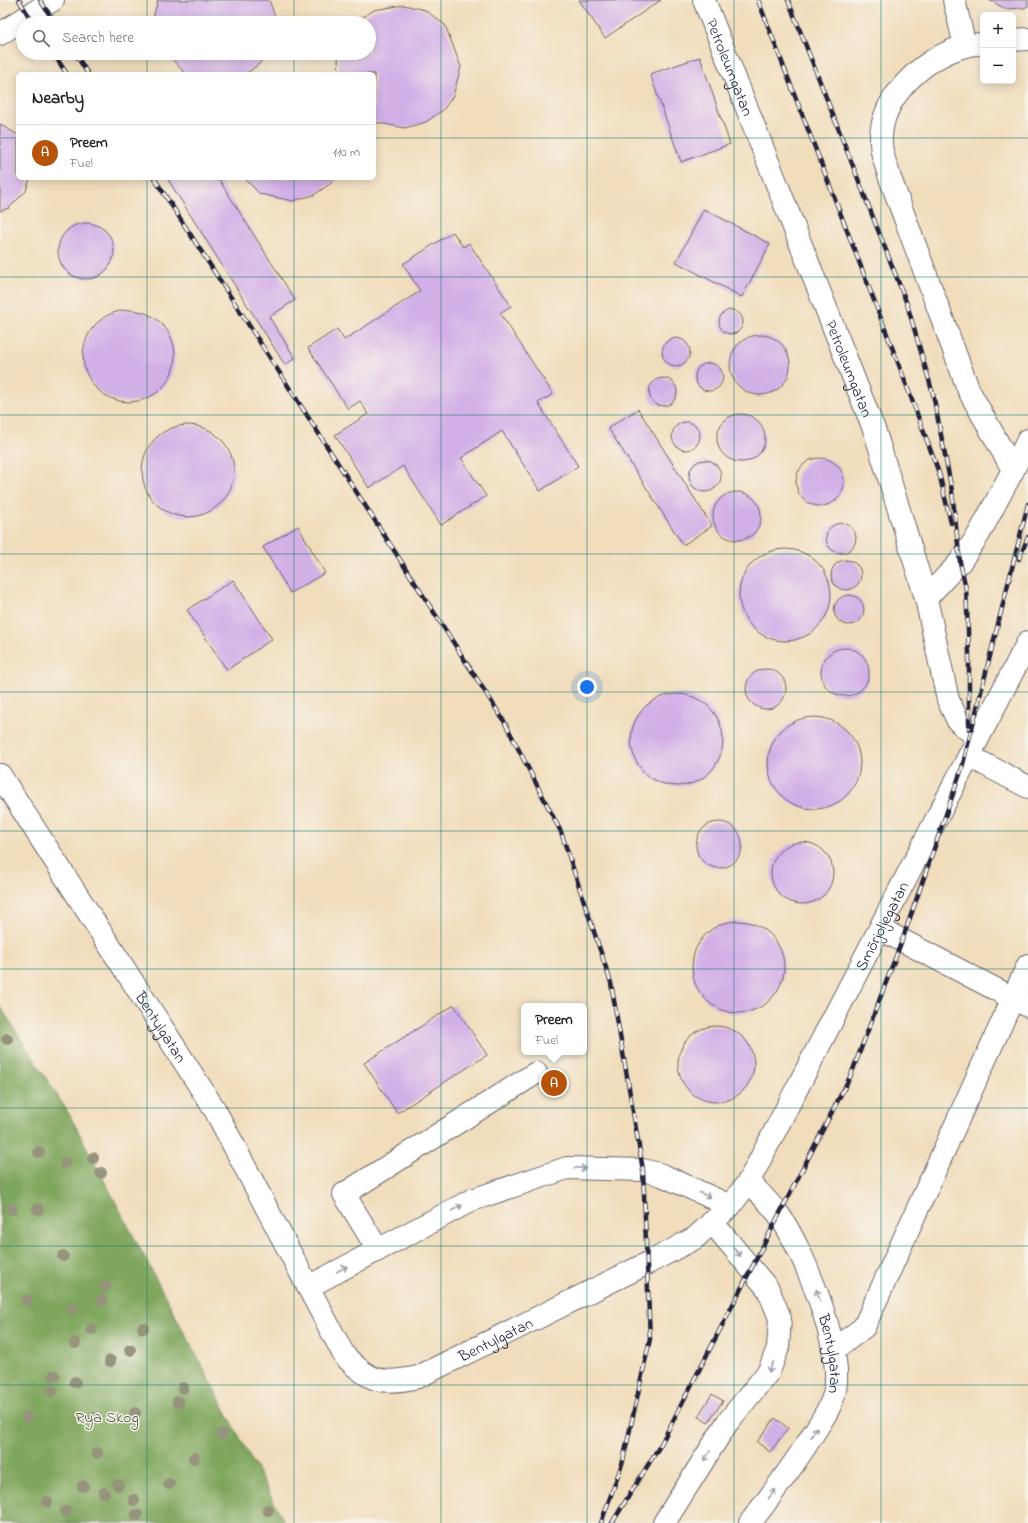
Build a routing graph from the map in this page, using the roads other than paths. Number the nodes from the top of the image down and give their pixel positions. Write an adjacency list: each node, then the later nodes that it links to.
1 (53, 0): 4 (street)
2 (704, 0): 12 (street, Petroleumgatan)
3 (954, 0): 9 (street)
4 (28, 16)
5 (16, 24): 6 (street)
6 (0, 34)
7 (1028, 39): 8 (street)
8 (1016, 40)
9 (974, 45): 11 (street)
10 (1028, 440): 11 (street)
11 (1013, 470): 12 (street)
12 (926, 598): 14 (street, Petroleumgatan)
13 (1028, 642): 14 (street, Smörjoljegatan)
14 (973, 747): 16 (street, Petroleumgatan); 17 (street, Smörjoljegatan)
15 (0, 775): 25 (street, Bentylgatan)
16 (1028, 788)
17 (880, 929): 19 (street); 21 (street, Smörjoljegatan)
18 (1028, 965): 19 (street)
19 (1020, 1001): 26 (street)
20 (536, 1073): 24 (street)
21 (749, 1181): 22 (street, Smörjoljegatan); 26 (street, Bentylgatan, one-way to 21)
22 (730, 1206): 23 (street, Bentylgatan); 24 (street, one-way to 22)
23 (712, 1222): 25 (street, Bentylgatan); 27 (street, one-way to 27)
24 (378, 1250): 25 (street, one-way to 24)
25 (308, 1287)
26 (834, 1350): 28 (street, Bentylgatan, one-way to 26)
27 (664, 1523)
28 (750, 1523)

